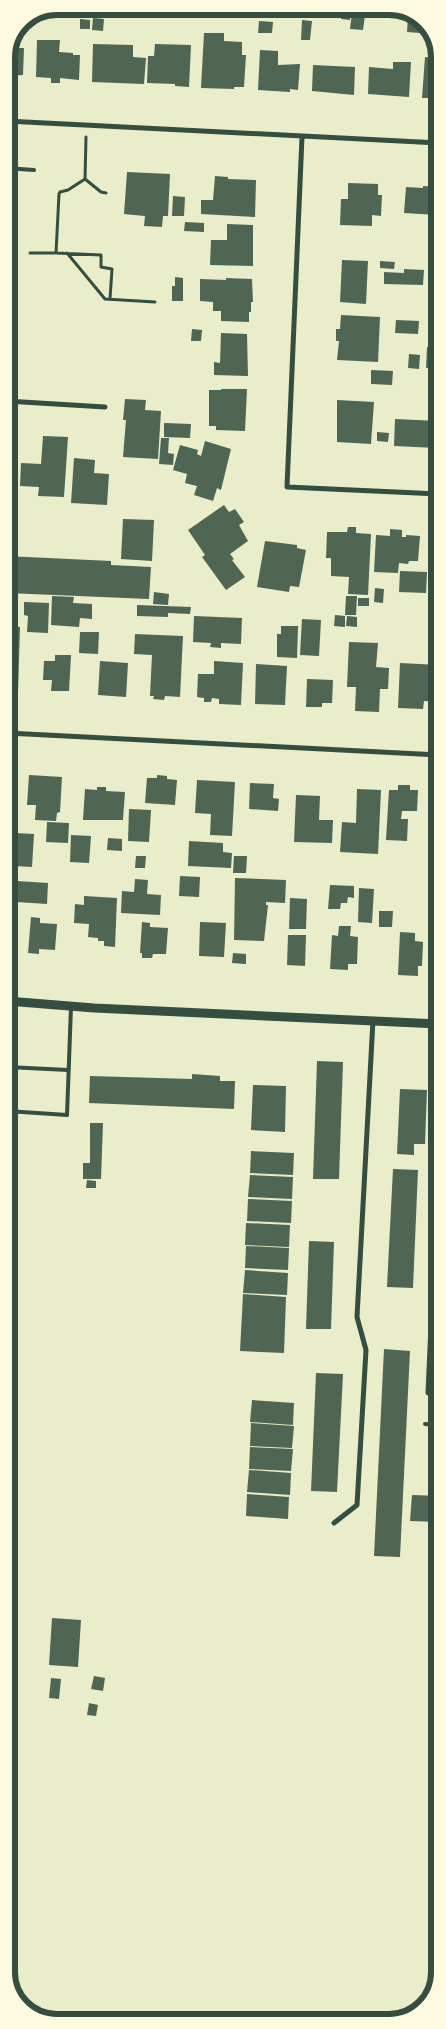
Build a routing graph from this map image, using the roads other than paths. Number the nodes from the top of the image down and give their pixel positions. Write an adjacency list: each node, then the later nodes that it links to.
1 (15, 122): 2 (street)
2 (302, 137): 3 (street); 8 (street)
3 (431, 143)
4 (15, 169): 5 (lane)
5 (34, 170)
6 (15, 402): 7 (street)
7 (105, 407)
8 (431, 494)
9 (15, 733): 10 (street)
10 (431, 755)
11 (15, 1002): 12 (street)
12 (71, 1006): 13 (street); 16 (lane)
13 (373, 1020): 14 (street); 22 (street)
14 (431, 1024)
15 (15, 1067): 16 (lane)
16 (68, 1070): 17 (lane)
17 (15, 1112)
18 (431, 1325): 19 (street)
19 (428, 1393)
20 (425, 1424): 21 (lane)
21 (431, 1424)
22 (334, 1523)

